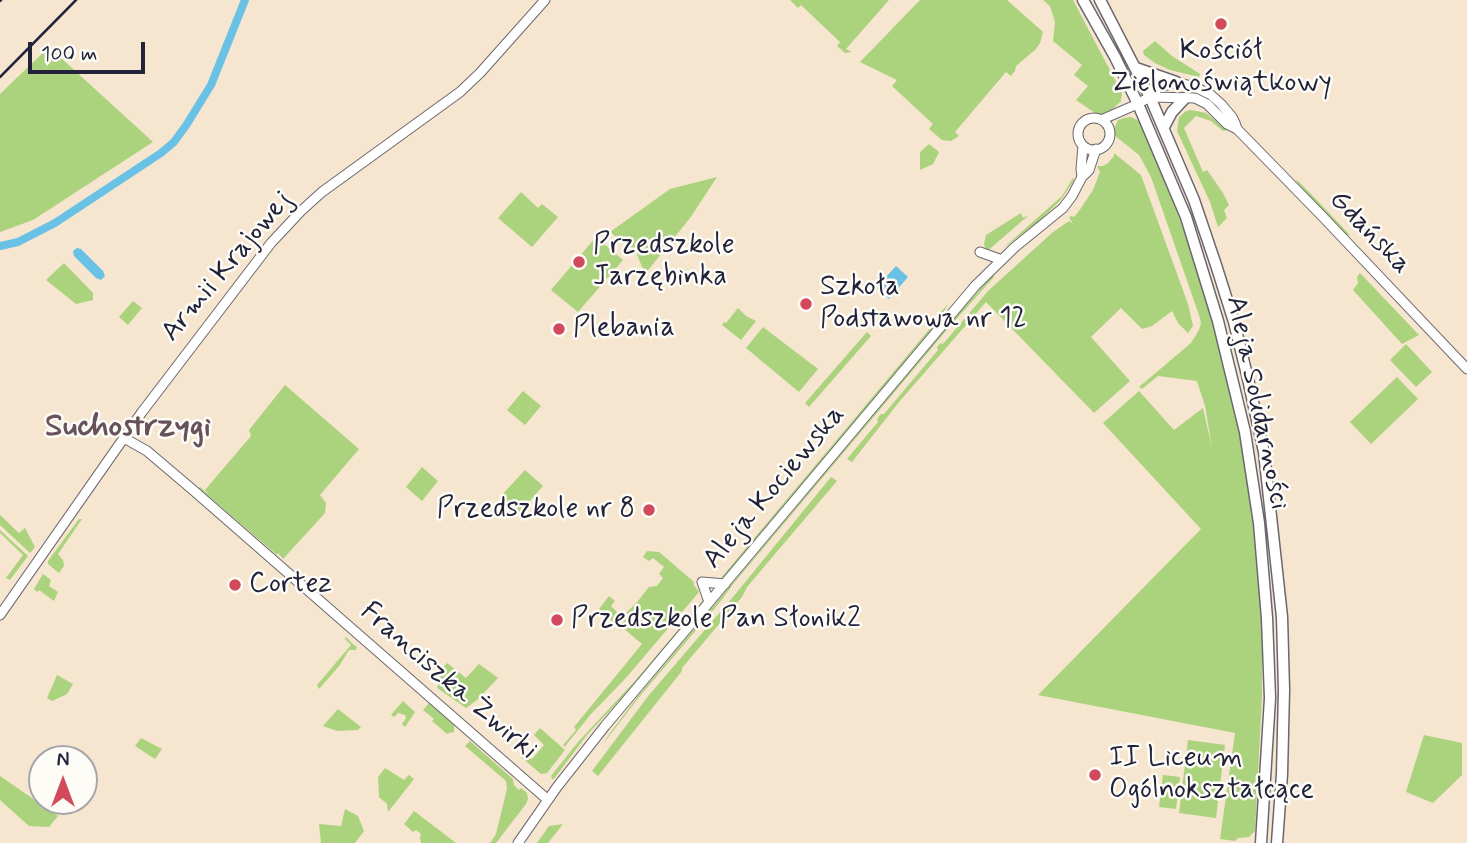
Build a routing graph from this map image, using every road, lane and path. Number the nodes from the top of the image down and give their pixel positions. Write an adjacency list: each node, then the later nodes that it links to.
1 (545, 0): 20 (street, Armii Krajowej)
2 (1083, 0): 8 (main road, Aleja Solidarności)
3 (1100, 0): 4 (main road, Aleja Solidarności)
4 (1136, 68): 5 (main road); 6 (main road, Aleja Solidarności)
5 (1176, 82): 6 (street); 13 (street, Gdańska)
6 (1150, 97): 7 (street, Gdańska); 8 (street); 11 (main road, Aleja Solidarności)
7 (1185, 98): 11 (main road); 13 (street, Gdańska)
8 (1138, 104): 9 (street); 26 (main road, Aleja Solidarności)
9 (1118, 114): 10 (street); 12 (street)
10 (1101, 120): 12 (street); 14 (street)
11 (1164, 127): 27 (main road, Aleja Solidarności)
12 (1108, 128): 15 (street)
13 (1237, 129): 19 (street, Gdańska)
14 (1083, 145): 15 (street); 16 (street, Aleja Kociewska)
15 (1096, 149): 16 (street, Aleja Kociewska)
16 (1082, 177): 18 (street, Aleja Kociewska)
17 (980, 252): 18 (street)
18 (1002, 260): 21 (street, Aleja Kociewska)
19 (1467, 369)
20 (124, 438): 23 (street, Armii Krajowej); 24 (street, Franciszka Żwirki)
21 (725, 584): 22 (street, Aleja Kociewska); 22 (street)
22 (709, 602): 24 (street, Aleja Kociewska)
23 (0, 615)
24 (548, 800): 25 (street, Aleja Kociewska)
25 (518, 843)
26 (1261, 843)
27 (1276, 843)

